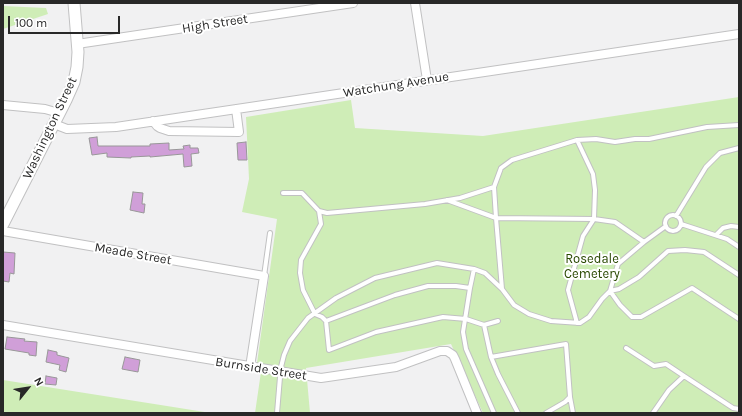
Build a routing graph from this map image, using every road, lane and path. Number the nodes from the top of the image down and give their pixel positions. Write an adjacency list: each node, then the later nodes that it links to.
1 (74, 3): 5 (main road, Washington Street)
2 (353, 3): 5 (street, High Street)
3 (415, 3): 6 (street)
4 (739, 34): 6 (street, Watchung Avenue)
5 (78, 44): 9 (main road, Washington Street)
6 (427, 80): 8 (street, Watchung Avenue)
7 (3, 105): 9 (street)
8 (236, 109): 10 (street, Watchung Avenue); 10 (street)
9 (59, 113): 11 (main road, Washington Street)
10 (154, 121): 11 (street, Watchung Avenue)
11 (54, 124): 22 (main road, Washington Street)
12 (739, 125): 13 (lane)
13 (577, 140): 15 (lane); 21 (lane)
14 (739, 148): 19 (lane)
15 (494, 187): 17 (lane); 20 (lane)
16 (283, 193): 18 (lane)
17 (447, 200): 18 (lane); 20 (lane)
18 (319, 211): 37 (lane)
19 (676, 216): 23 (lane); 24 (lane)
20 (496, 218): 21 (lane); 35 (lane)
21 (594, 219): 29 (lane); 42 (lane)
22 (3, 224)
23 (681, 224): 24 (lane); 28 (lane)
24 (666, 226): 29 (lane)
25 (739, 227): 28 (lane)
26 (3, 231): 33 (street, Meade Street)
27 (270, 233): 33 (lane)
28 (716, 235): 30 (lane)
29 (644, 242): 36 (lane)
30 (739, 247)
31 (474, 269): 34 (lane); 35 (lane); 37 (lane)
32 (739, 275): 36 (lane)
33 (264, 276): 47 (street)
34 (470, 288): 38 (lane); 40 (lane)
35 (502, 289): 42 (lane)
36 (610, 291): 39 (lane); 42 (lane)
37 (314, 314): 40 (lane); 51 (lane, bridge)
38 (466, 319): 40 (lane); 44 (lane); 53 (lane)
39 (739, 319)
40 (326, 321)
41 (498, 322): 44 (lane)
42 (577, 323)
43 (3, 325): 47 (street, Burnside Street)
44 (484, 325): 46 (lane)
45 (626, 348): 48 (lane)
46 (491, 357): 49 (lane); 54 (lane)
47 (250, 367): 52 (street, Burnside Street)
48 (684, 376): 50 (lane); 57 (lane)
49 (570, 397): 55 (lane); 56 (lane)
50 (739, 409)
51 (277, 413)
52 (477, 413)
53 (494, 413)
54 (518, 413)
55 (546, 413)
56 (574, 413)
57 (653, 413)

